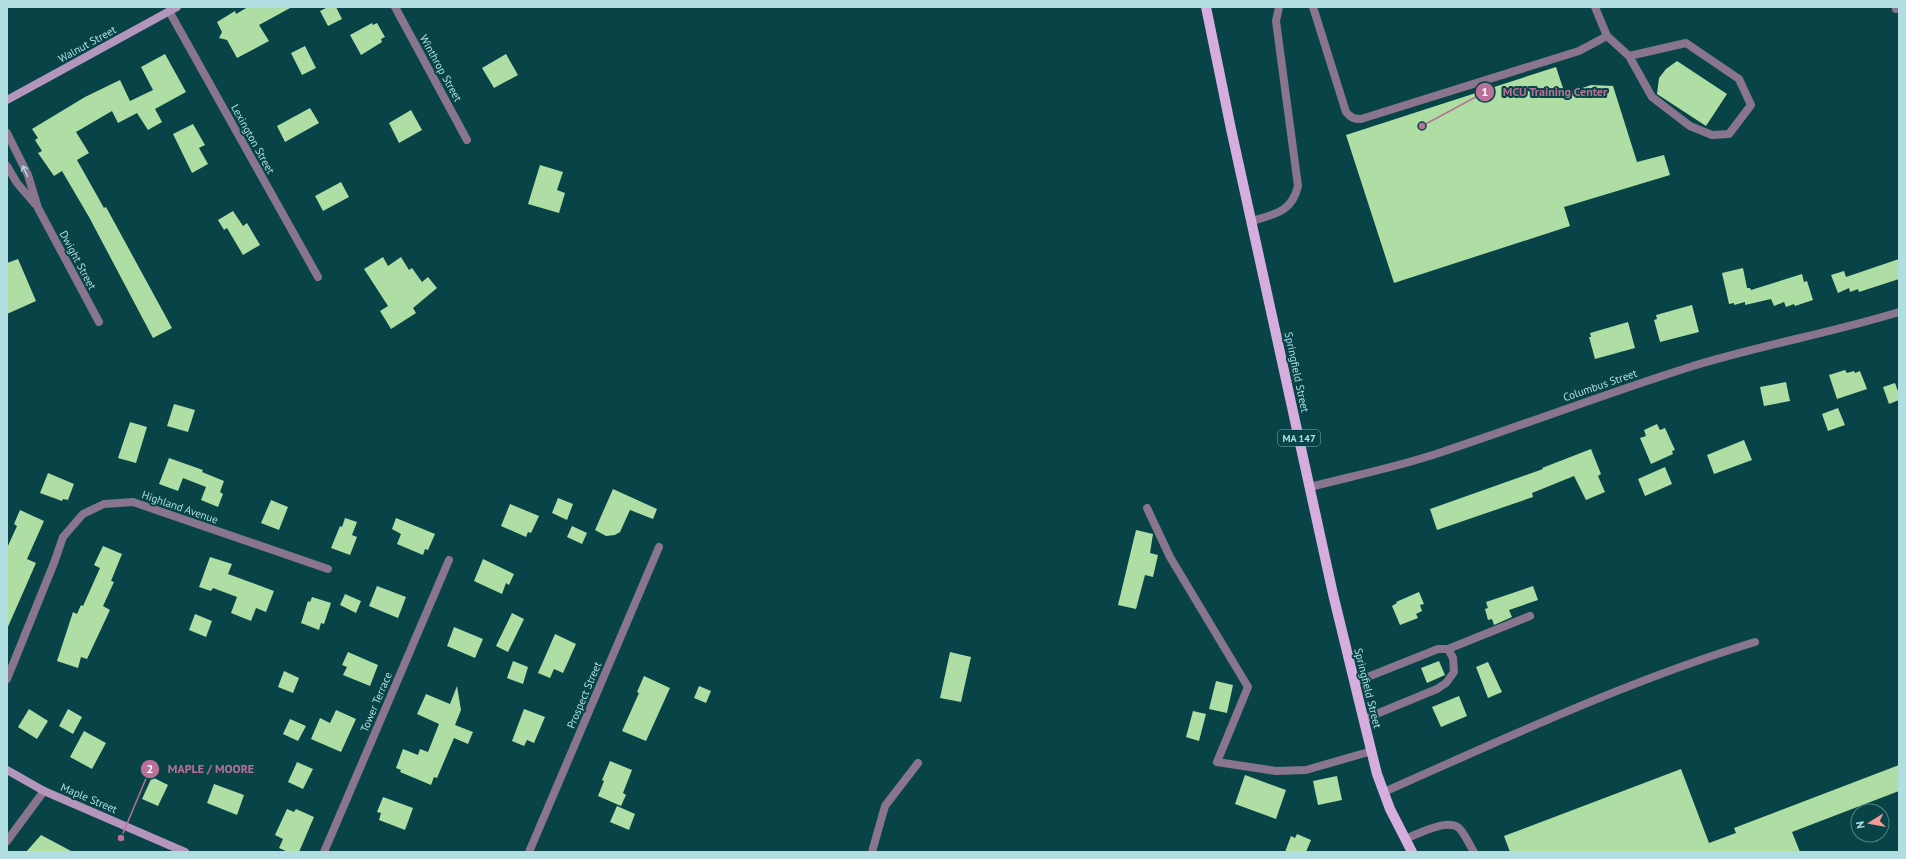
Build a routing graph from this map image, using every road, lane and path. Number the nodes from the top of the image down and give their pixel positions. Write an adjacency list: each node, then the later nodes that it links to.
1 (177, 7): 7 (main road, Walnut Street)
2 (395, 7): 12 (street, Winthrop Street)
3 (1206, 7): 15 (main road, Springfield Street / MA 147)
4 (1279, 7): 15 (street)
5 (1313, 7): 8 (street)
6 (1595, 7): 8 (street)
7 (169, 11): 10 (main road, Walnut Street); 16 (street, Lexington Street)
8 (1607, 36): 9 (street)
9 (1629, 56): 9 (street)
10 (7, 100)
11 (7, 133): 14 (street, Dwight Street, one-way to 11)
12 (467, 140)
13 (7, 166): 14 (street, Dwight Street)
14 (38, 208): 18 (street, Dwight Street)
15 (1252, 221): 19 (main road, Springfield Street / MA 147)
16 (318, 277)
17 (1899, 312): 19 (street, Columbus Street)
18 (99, 322)
19 (1310, 487): 28 (main road, Springfield Street / MA 147)
20 (1147, 508): 30 (street)
21 (659, 547): 39 (street, Prospect Street)
22 (448, 560): 38 (street, Tower Terrace)
23 (328, 569): 27 (street, Highland Avenue)
24 (1530, 616): 26 (street)
25 (1755, 642): 34 (street)
26 (1448, 649): 28 (street); 29 (street)
27 (7, 679)
28 (1355, 682): 29 (main road, Springfield Street / MA 147)
29 (1364, 719): 30 (main road, Springfield Street / MA 147)
30 (1372, 751): 34 (main road, Springfield Street / MA 147)
31 (918, 763): 40 (street)
32 (7, 770): 33 (main road, Maple Street)
33 (44, 791): 36 (street); 37 (main road, Maple Street)
34 (1384, 792): 35 (main road, Springfield Street / MA 147)
35 (1406, 839): 41 (main road, Springfield Street / MA 147); 42 (street)
36 (7, 842)
37 (185, 852)
38 (324, 852)
39 (529, 852)
40 (872, 852)
41 (1412, 852)
42 (1474, 852)

